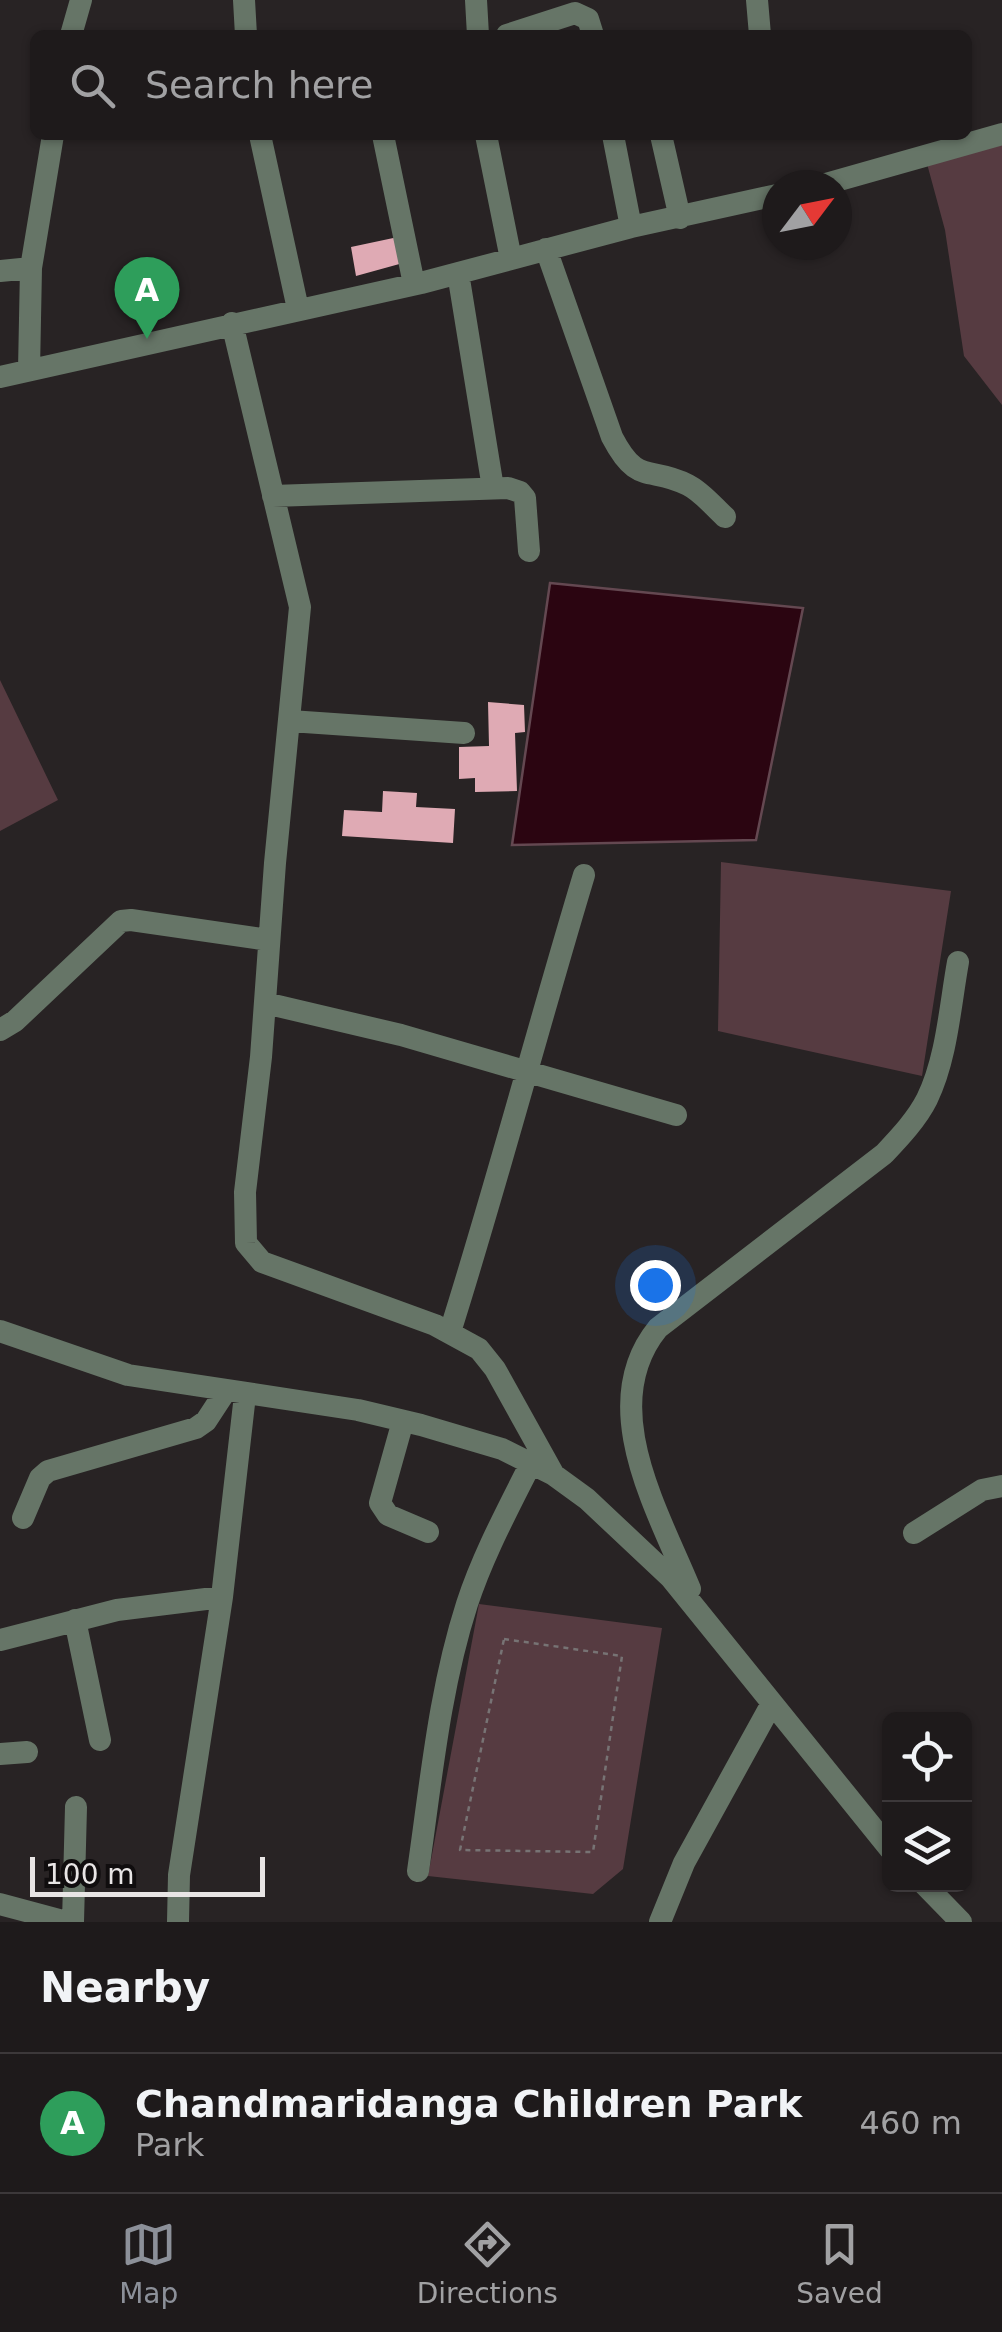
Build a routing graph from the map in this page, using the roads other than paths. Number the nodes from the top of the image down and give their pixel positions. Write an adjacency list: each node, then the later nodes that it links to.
1 (81, 0): 6 (street)
2 (244, 0): 7 (street)
3 (476, 0): 8 (street)
4 (757, 0): 10 (street)
5 (587, 17): 9 (street)
6 (73, 30)
7 (246, 30)
8 (478, 30)
9 (521, 30)
10 (760, 30)
11 (1002, 134): 18 (street)
12 (52, 140): 24 (street)
13 (261, 140): 28 (street)
14 (384, 140): 27 (street)
15 (487, 140): 23 (street)
16 (613, 140): 21 (street)
17 (662, 140): 20 (street)
18 (852, 176)
19 (762, 199): 20 (street)
20 (680, 218): 21 (street)
21 (630, 227): 22 (street)
22 (546, 249): 23 (street); 34 (street)
23 (511, 259): 26 (street)
24 (31, 268): 25 (street); 30 (street)
25 (0, 271)
26 (458, 273): 27 (street); 32 (street)
27 (414, 284): 28 (street)
28 (298, 309): 29 (street)
29 (232, 323): 30 (street); 33 (street)
30 (29, 370): 31 (street)
31 (0, 376)
32 (493, 488): 33 (street); 35 (street)
33 (273, 496): 36 (street)
34 (725, 517)
35 (530, 551)
36 (290, 721): 37 (street); 39 (street)
37 (464, 733)
38 (584, 875): 43 (street)
39 (269, 940): 41 (street); 42 (street)
40 (958, 962): 56 (street)
41 (265, 1002): 43 (street); 46 (street)
42 (0, 1030)
43 (524, 1071): 44 (street); 46 (street)
44 (676, 1115)
45 (0, 1331): 47 (street)
46 (450, 1332): 50 (street)
47 (235, 1394): 48 (street); 52 (street); 55 (street)
48 (404, 1420): 49 (street); 53 (street)
49 (531, 1463): 50 (street); 65 (street)
50 (554, 1475): 56 (street)
51 (1002, 1486): 54 (street)
52 (23, 1518)
53 (428, 1532)
54 (914, 1533)
55 (222, 1597): 57 (street); 69 (street)
56 (700, 1616): 59 (street)
57 (75, 1620): 58 (street); 60 (street)
58 (0, 1640)
59 (771, 1705): 64 (street); 70 (street)
60 (100, 1740)
61 (27, 1752): 62 (street)
62 (0, 1754)
63 (76, 1806): 68 (street)
64 (882, 1839)
65 (418, 1871)
66 (932, 1892): 71 (street)
67 (0, 1904): 68 (street)
68 (70, 1922)
69 (178, 1922)
70 (660, 1922)
71 (961, 1922)

